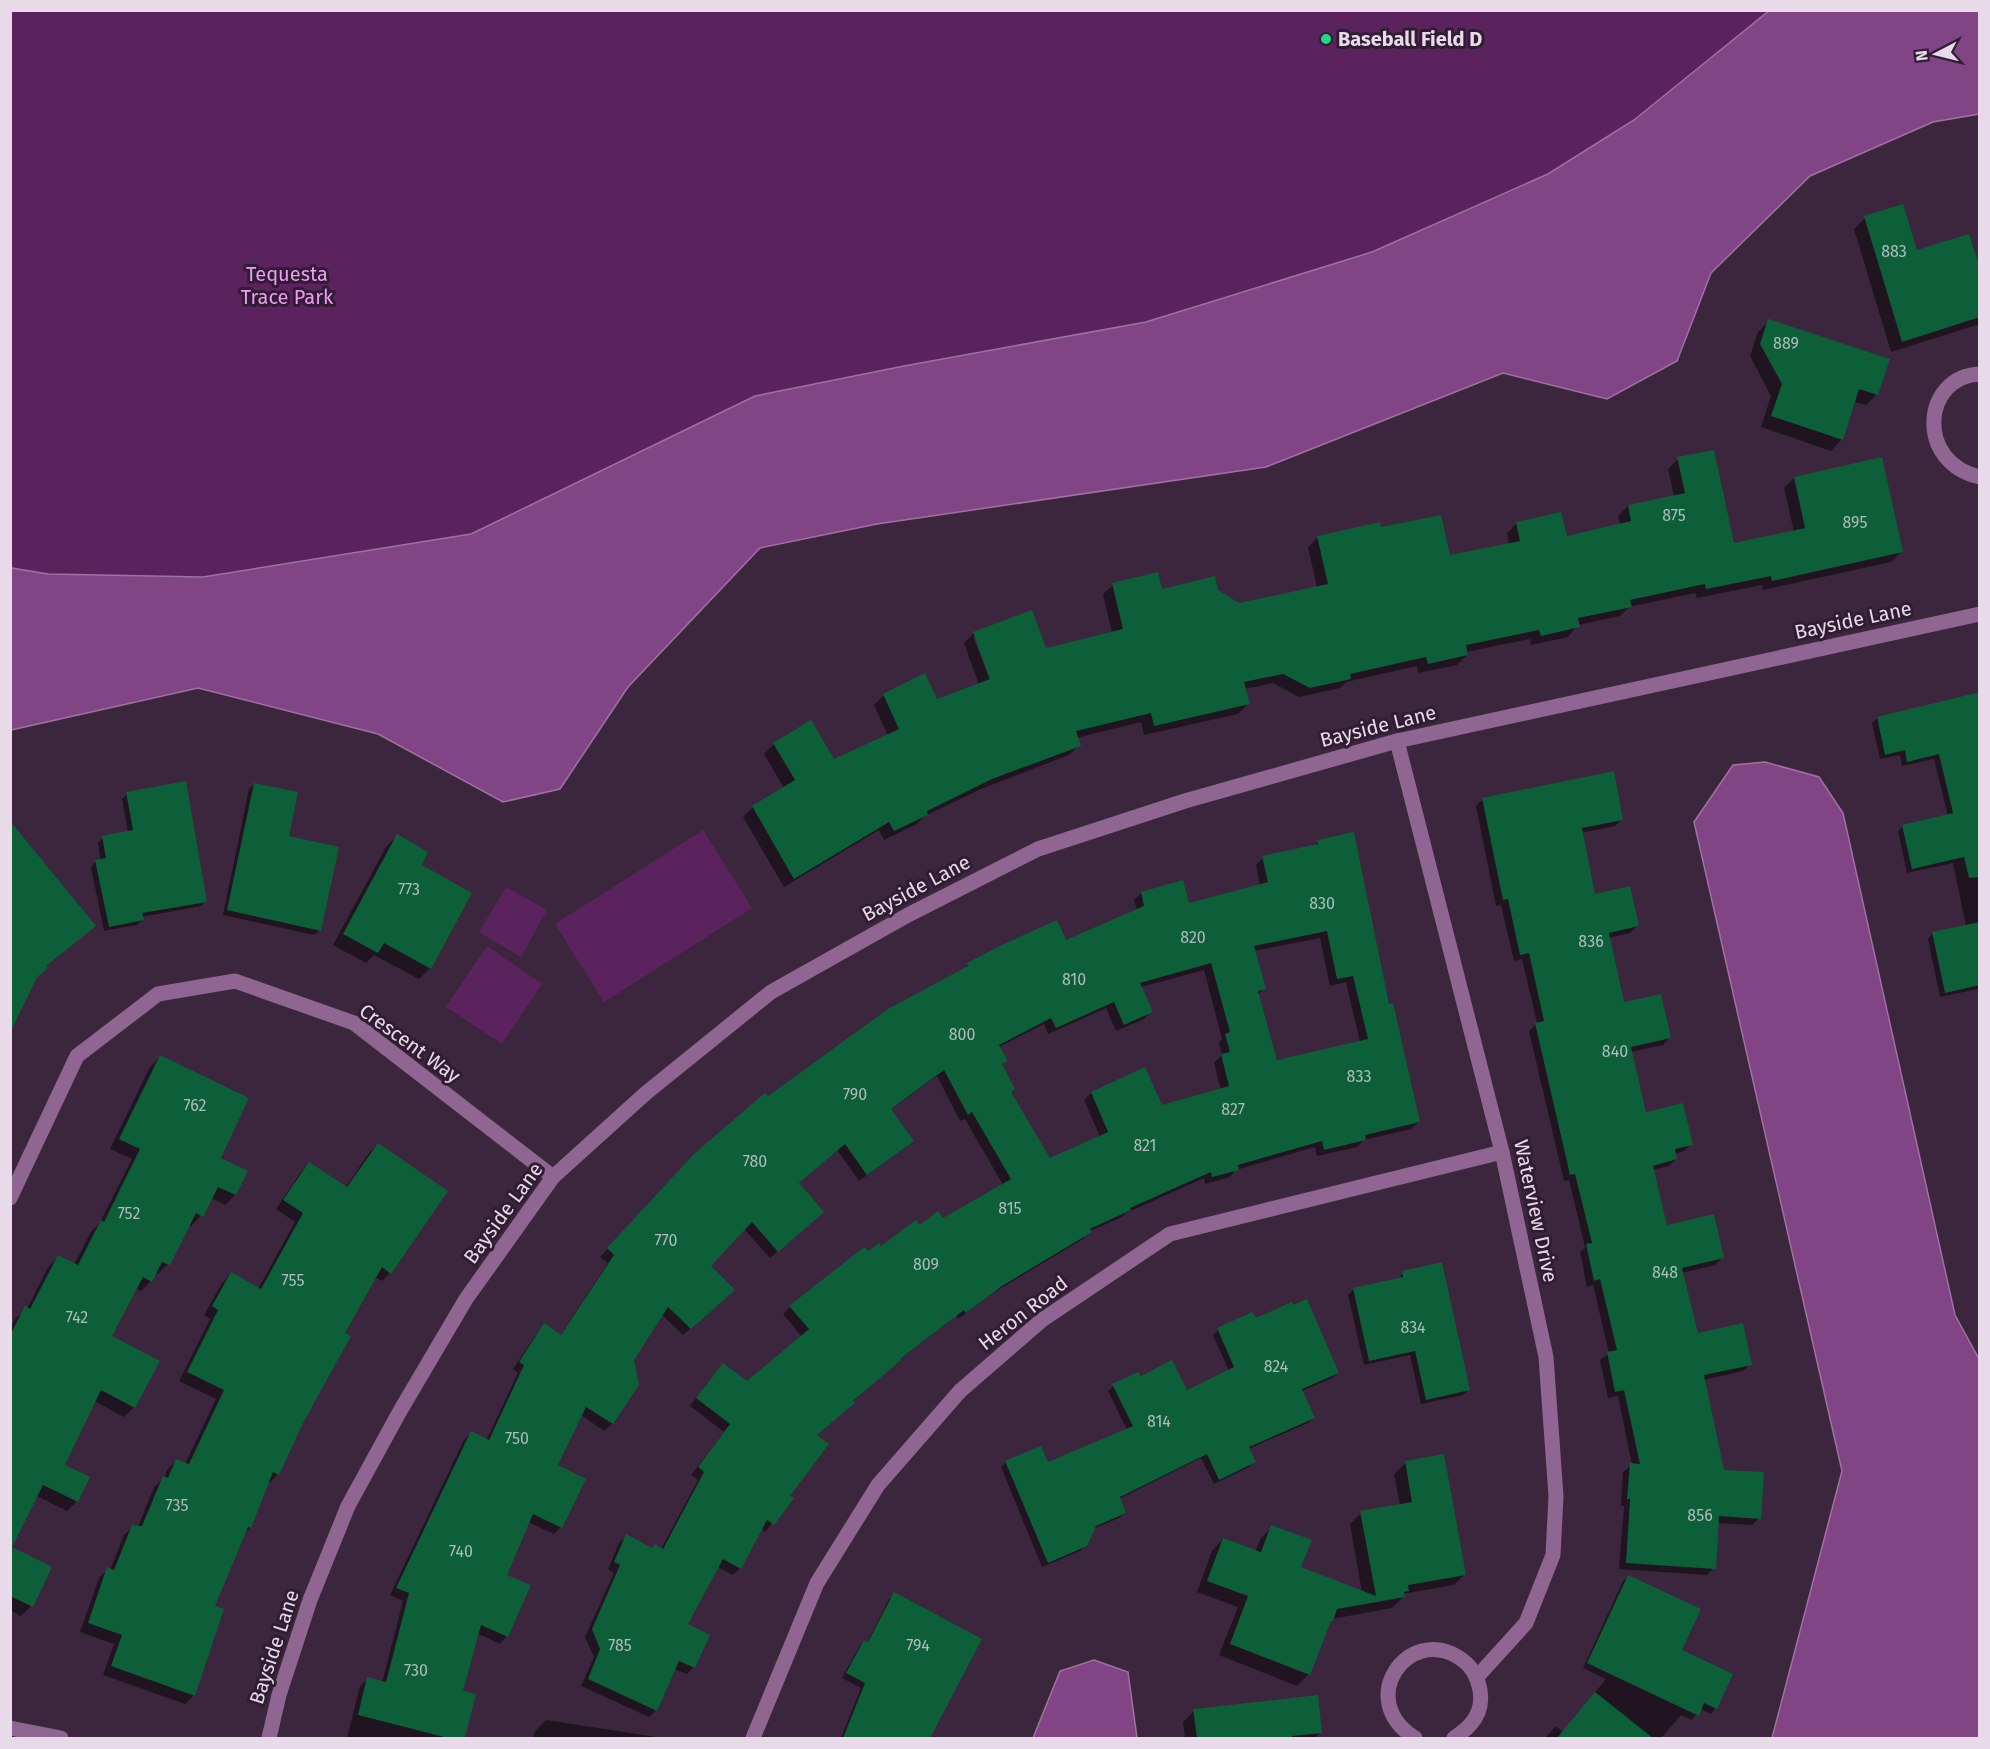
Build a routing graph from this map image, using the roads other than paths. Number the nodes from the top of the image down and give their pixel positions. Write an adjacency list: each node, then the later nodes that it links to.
1 (1980, 374): 2 (street)
2 (1980, 477)
3 (1980, 614): 4 (street, Bayside Lane)
4 (1397, 741): 5 (street, Waterview Drive); 6 (street, Bayside Lane)
5 (1502, 1152): 8 (street, Waterview Drive); 12 (street, Heron Road)
6 (553, 1177): 7 (street, Crescent Way); 11 (street, Bayside Lane)
7 (10, 1198)
8 (1477, 1677): 13 (street); 14 (street)
9 (10, 1728): 10 (street)
10 (62, 1738)
11 (269, 1738)
12 (753, 1738)
13 (1416, 1738)
14 (1454, 1738)

